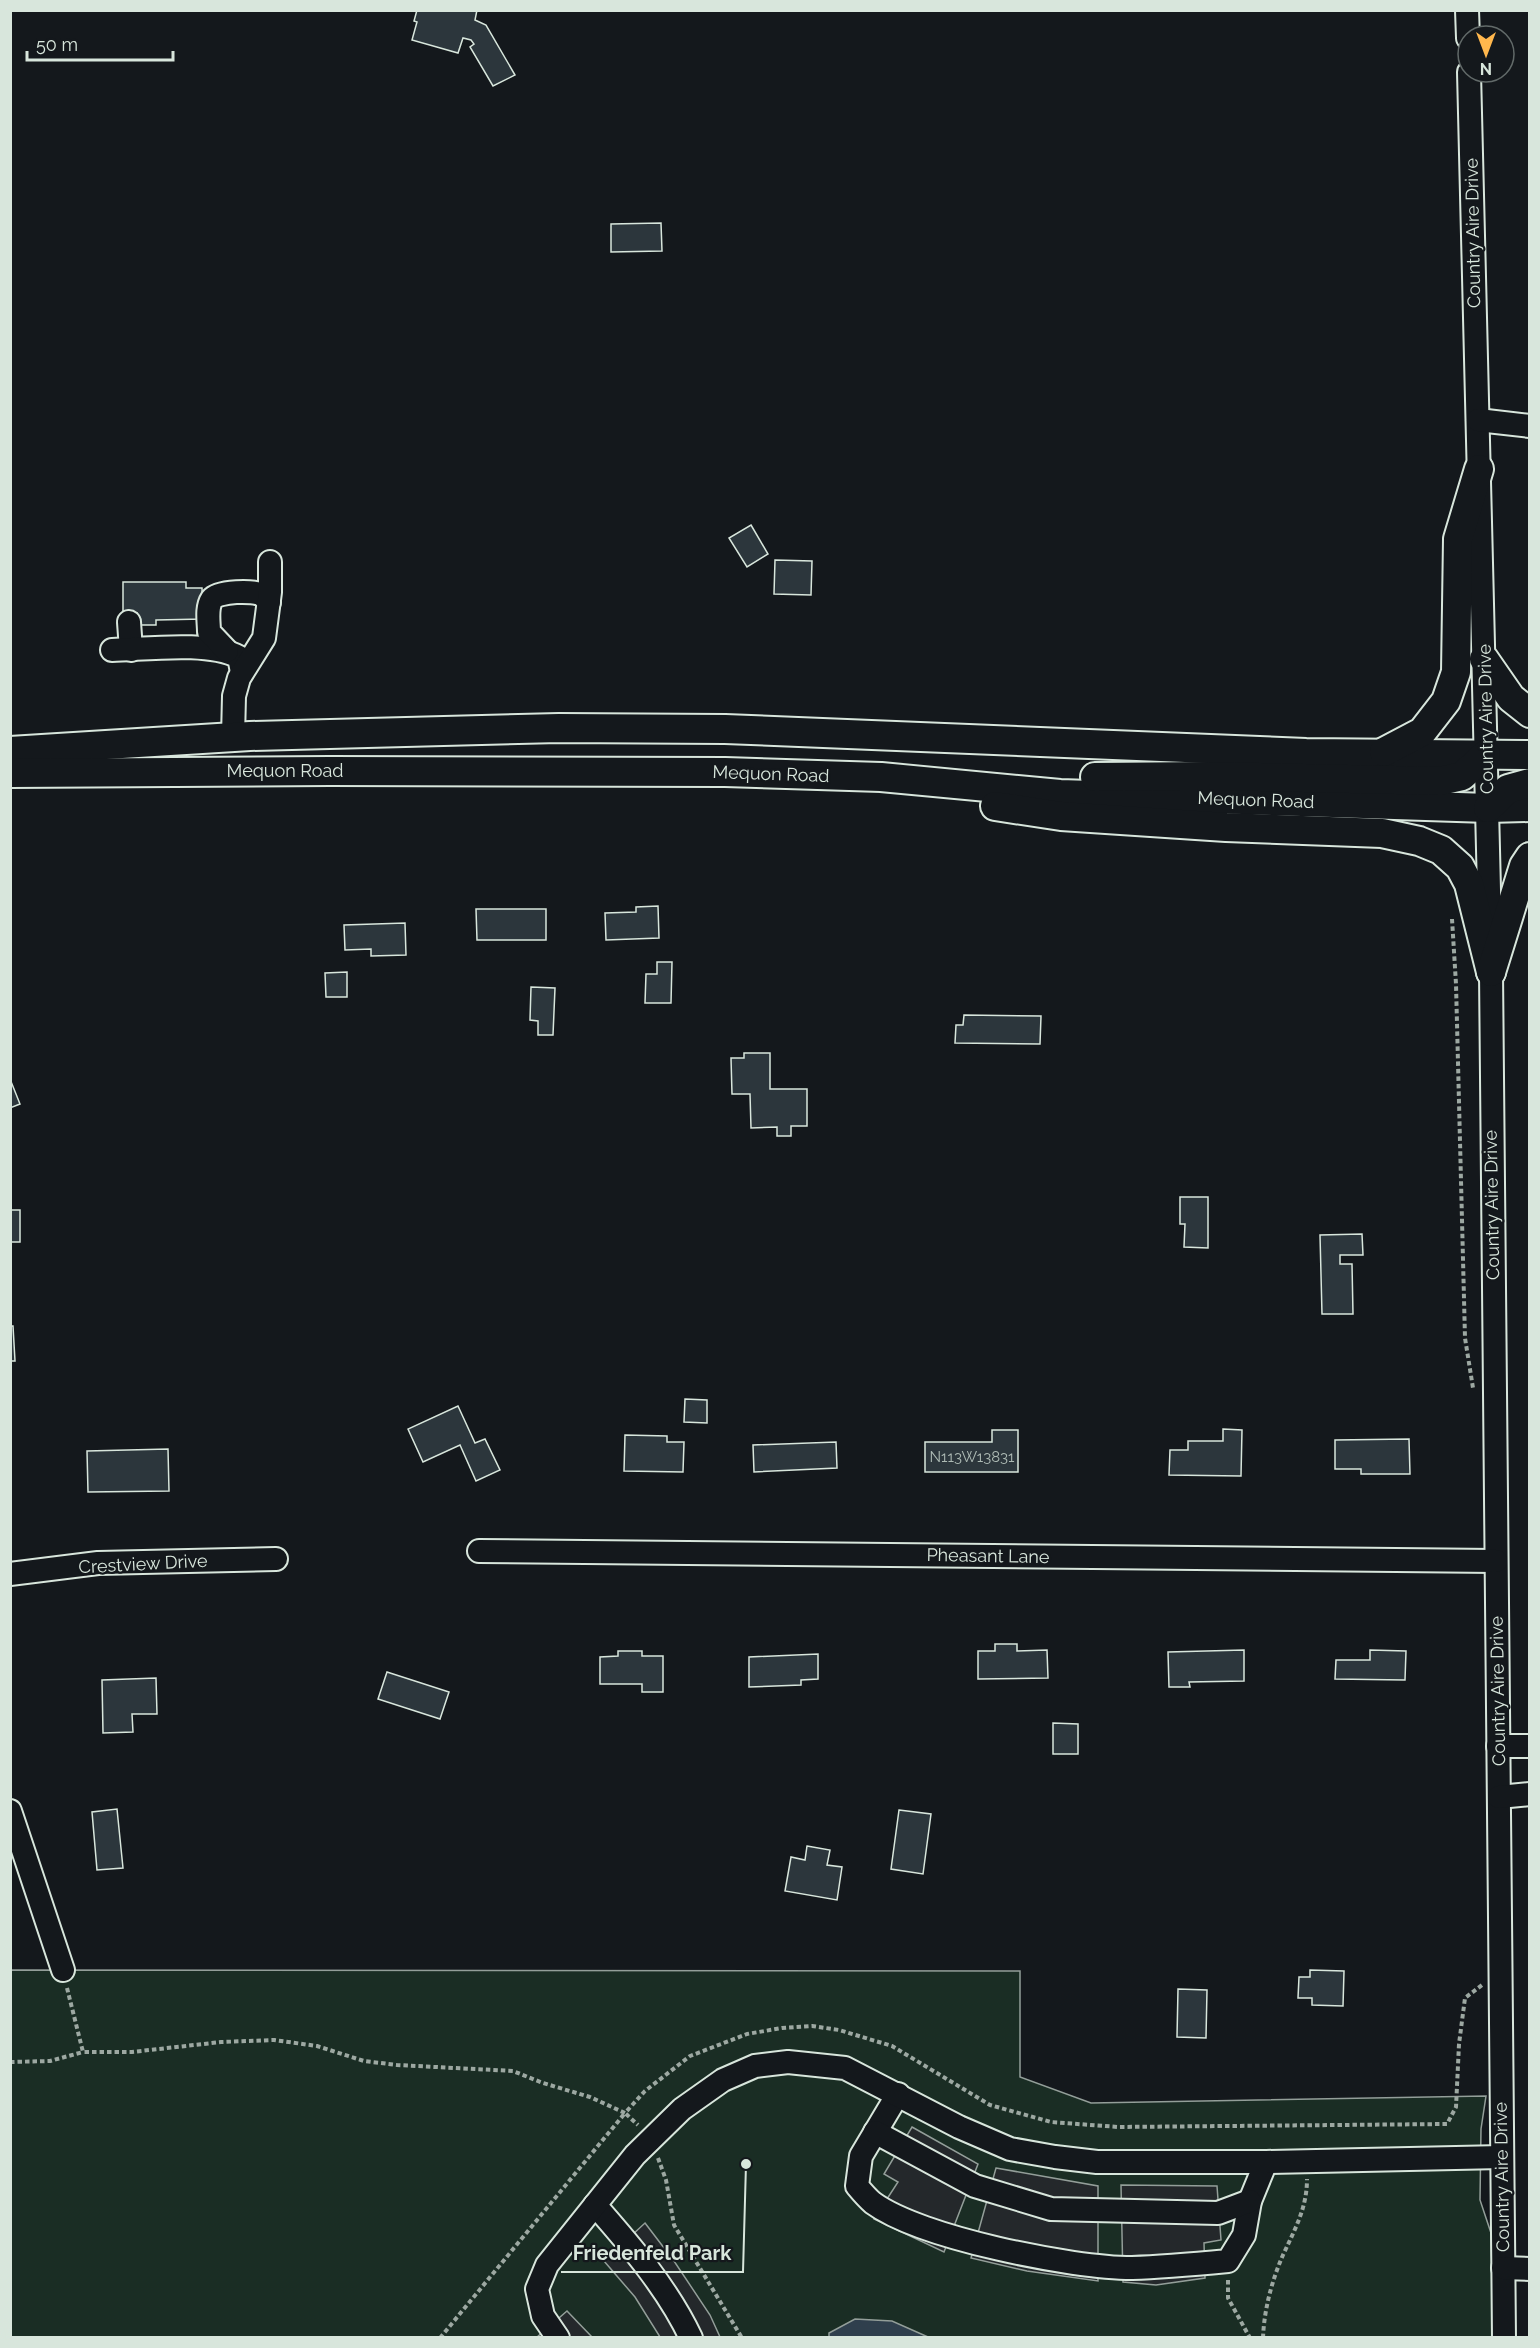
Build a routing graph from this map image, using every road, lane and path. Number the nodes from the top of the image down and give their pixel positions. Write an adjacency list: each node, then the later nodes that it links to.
1 (1469, 84): 2 (street, Country Aire Drive)
2 (1478, 420): 3 (street); 4 (street, Country Aire Drive)
3 (1530, 426)
4 (1479, 469): 9 (street, Country Aire Drive); 14 (main road)
5 (270, 562): 6 (street)
6 (269, 602): 8 (street); 10 (street)
7 (129, 622): 8 (street)
8 (227, 651): 10 (street)
9 (1484, 659): 11 (main road); 15 (street, Country Aire Drive)
10 (242, 672): 12 (street)
11 (1530, 713)
12 (233, 737): 13 (main road, Mequon Road); 14 (main road, Mequon Road)
13 (10, 751)
14 (1380, 753): 15 (main road, Mequon Road)
15 (1486, 754): 16 (main road, Mequon Road); 20 (main road); 22 (street, Country Aire Drive)
16 (1530, 755)
17 (10, 773): 18 (main road, Mequon Road)
18 (899, 779): 20 (main road, Mequon Road); 25 (main road)
19 (1530, 783): 22 (main road)
20 (988, 788): 22 (main road, Mequon Road)
21 (1530, 807): 22 (main road, Mequon Road)
22 (1488, 808): 25 (street, Country Aire Drive)
23 (1530, 857): 25 (main road)
24 (1451, 909): 26 (path)
25 (1491, 972): 29 (street, Country Aire Drive)
26 (1474, 1395)
27 (479, 1551): 29 (street, Pheasant Lane)
28 (276, 1559): 30 (street, Crestview Drive)
29 (1496, 1561): 31 (street, Country Aire Drive)
30 (10, 1574)
31 (1498, 1746): 32 (street); 34 (street, Country Aire Drive)
32 (1530, 1746)
33 (1530, 1794): 34 (street)
34 (1499, 1797): 44 (street, Country Aire Drive)
35 (10, 1811): 36 (street)
36 (63, 1970)
37 (1483, 1984): 41 (path)
38 (83, 2052): 39 (path)
39 (10, 2061)
40 (898, 2094): 42 (street); 43 (street); 46 (street)
41 (1447, 2124)
42 (875, 2132): 47 (street); 49 (street)
43 (652, 2138): 48 (street); 52 (path); 55 (path)
44 (1502, 2157): 45 (street); 50 (street, Country Aire Drive)
45 (1308, 2161): 46 (street); 57 (path)
46 (1266, 2162): 47 (street)
47 (1250, 2201): 49 (street)
48 (595, 2205): 53 (street); 54 (street)
49 (1228, 2262): 56 (path)
50 (1503, 2268): 51 (street); 58 (street, Country Aire Drive)
51 (1530, 2269)
52 (440, 2337)
53 (558, 2337)
54 (691, 2337)
55 (742, 2337)
56 (1250, 2337)
57 (1263, 2337)
58 (1504, 2337)

